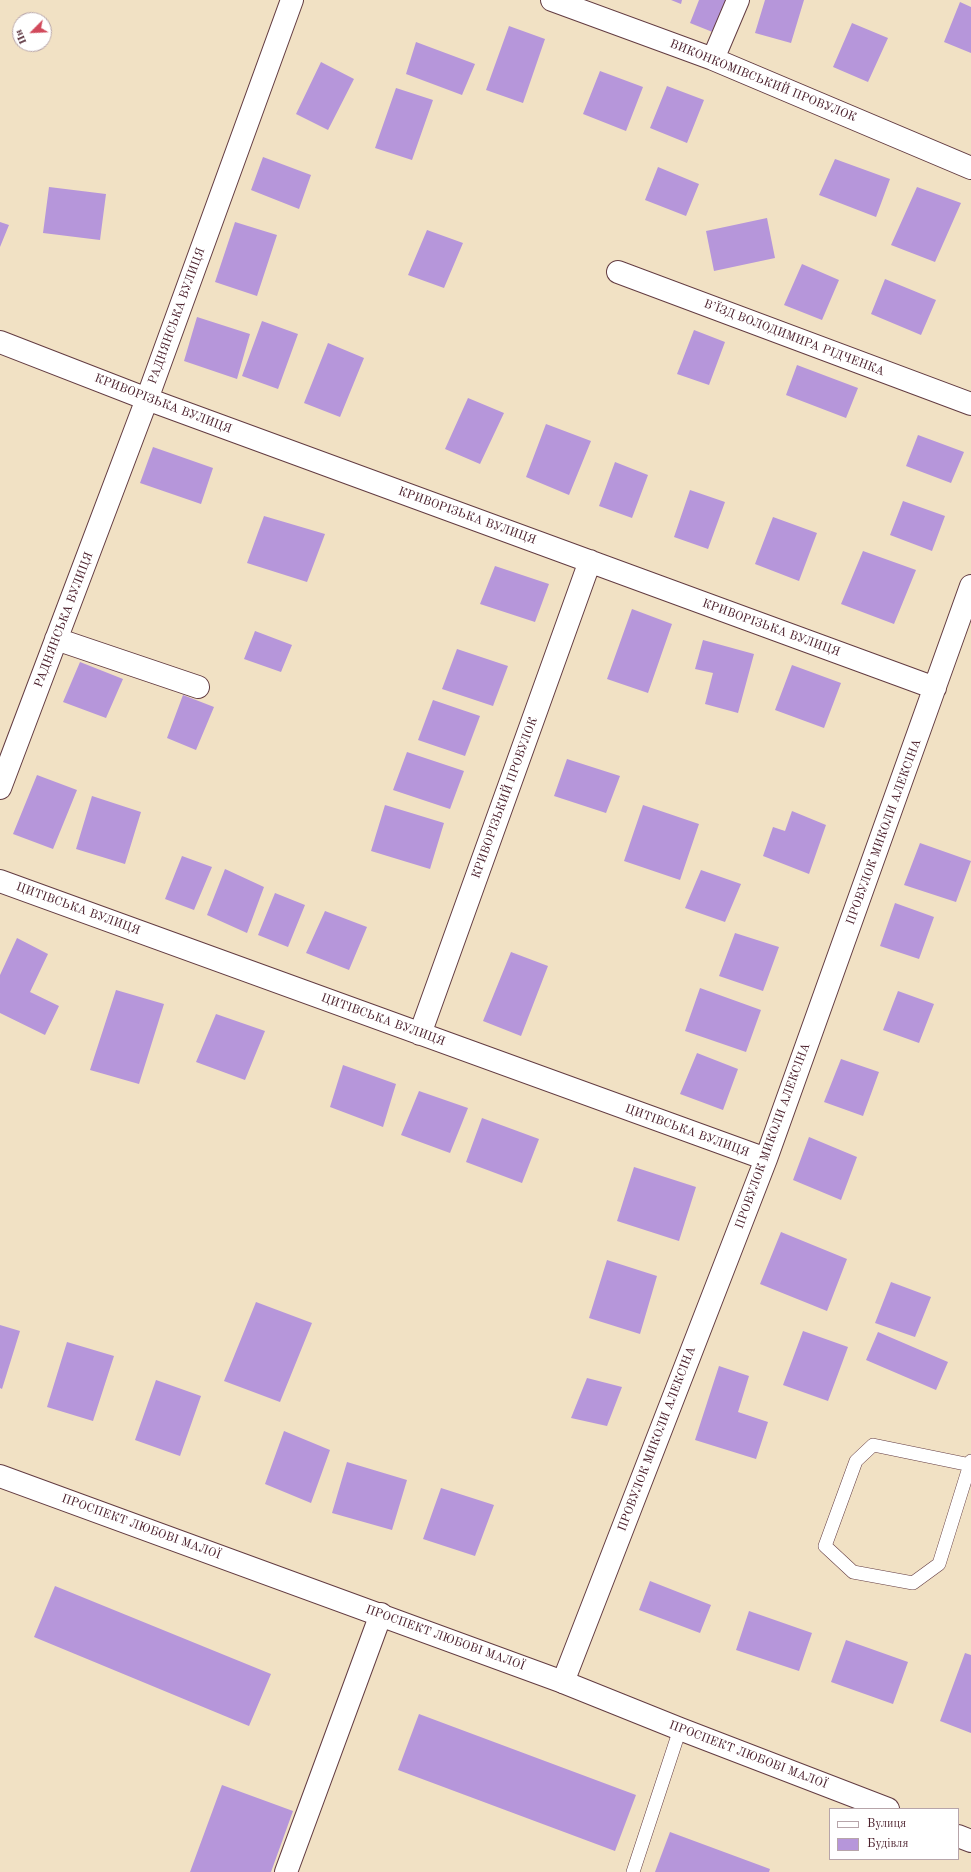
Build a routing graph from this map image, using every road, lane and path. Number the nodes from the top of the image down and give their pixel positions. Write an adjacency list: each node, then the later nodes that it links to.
1 (292, 0): 8 (street, РАДНЯНСЬКА ВУЛИЦЯ)
2 (552, 0): 4 (street, ВИКОНКОМІВСЬКИЙ ПРОВУЛОК)
3 (738, 0): 4 (street)
4 (713, 59): 5 (street, ВИКОНКОМІВСЬКИЙ ПРОВУЛОК)
5 (971, 168)
6 (618, 272): 9 (street, В’ЇЗД ВОЛОДИМИРА РІДЧЕНКА)
7 (0, 342): 8 (street, КРИВОРІЗЬКА ВУЛИЦЯ)
8 (147, 399): 10 (street, КРИВОРІЗЬКА ВУЛИЦЯ); 12 (street, РАДНЯНСЬКА ВУЛИЦЯ)
9 (971, 404)
10 (590, 561): 14 (street, КРИВОРІЗЬКА ВУЛИЦЯ); 17 (street, КРИВОРІЗЬКИЙ ПРОВУЛОК)
11 (971, 586): 14 (street, ПРОВУЛОК МИКОЛИ АЛЕКСІНА)
12 (56, 639): 13 (street); 15 (street, РАДНЯНСЬКА ВУЛИЦЯ)
13 (198, 687)
14 (935, 688): 18 (street, ПРОВУЛОК МИКОЛИ АЛЕКСІНА)
15 (0, 788)
16 (0, 881): 17 (street, ЦИТІВСЬКА ВУЛИЦЯ)
17 (420, 1034): 18 (street, ЦИТІВСЬКА ВУЛИЦЯ)
18 (766, 1160): 22 (street, ПРОВУЛОК МИКОЛИ АЛЕКСІНА)
19 (970, 1463): 19 (lane)
20 (0, 1476): 21 (street, ПРОСПЕКТ ЛЮБОВІ МАЛОЇ)
21 (381, 1614): 22 (street, ПРОСПЕКТ ЛЮБОВІ МАЛОЇ); 27 (street)
22 (563, 1682): 23 (street, ПРОСПЕКТ ЛЮБОВІ МАЛОЇ)
23 (680, 1729): 24 (street, ПРОСПЕКТ ЛЮБОВІ МАЛОЇ); 28 (lane)
24 (885, 1808)
25 (959, 1836): 26 (street)
26 (971, 1841)
27 (286, 1872)
28 (633, 1872)

